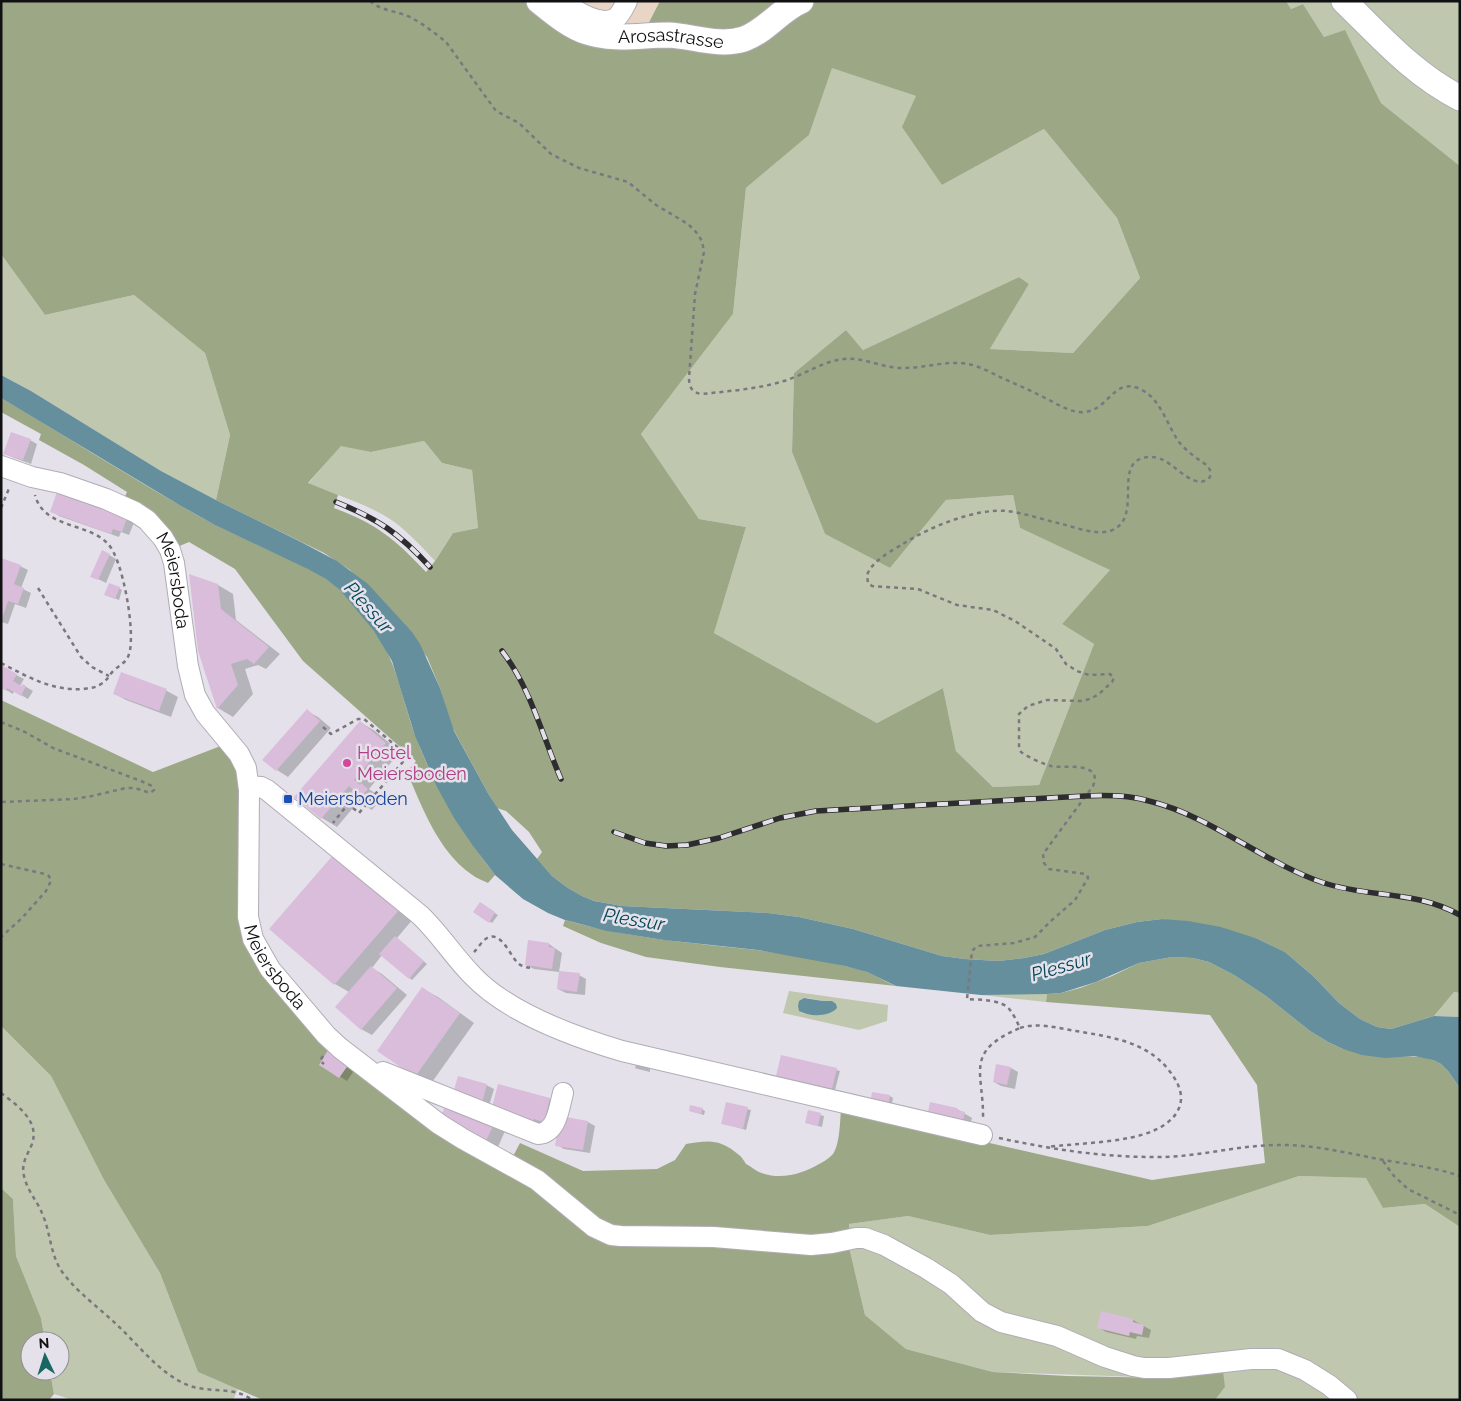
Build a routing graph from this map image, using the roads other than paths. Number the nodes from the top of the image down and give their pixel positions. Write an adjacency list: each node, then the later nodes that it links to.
1 (539, 1): 4 (main road, Arosastrasse)
2 (561, 1): 3 (street)
3 (627, 1)
4 (802, 1)
5 (1344, 1): 6 (main road)
6 (1460, 98)
7 (16, 471): 8 (street, Meiersboda)
8 (249, 786): 9 (street, Meiersboda); 11 (street)
9 (352, 1056): 10 (street); 12 (street)
10 (563, 1093)
11 (982, 1135)
12 (1347, 1400)

